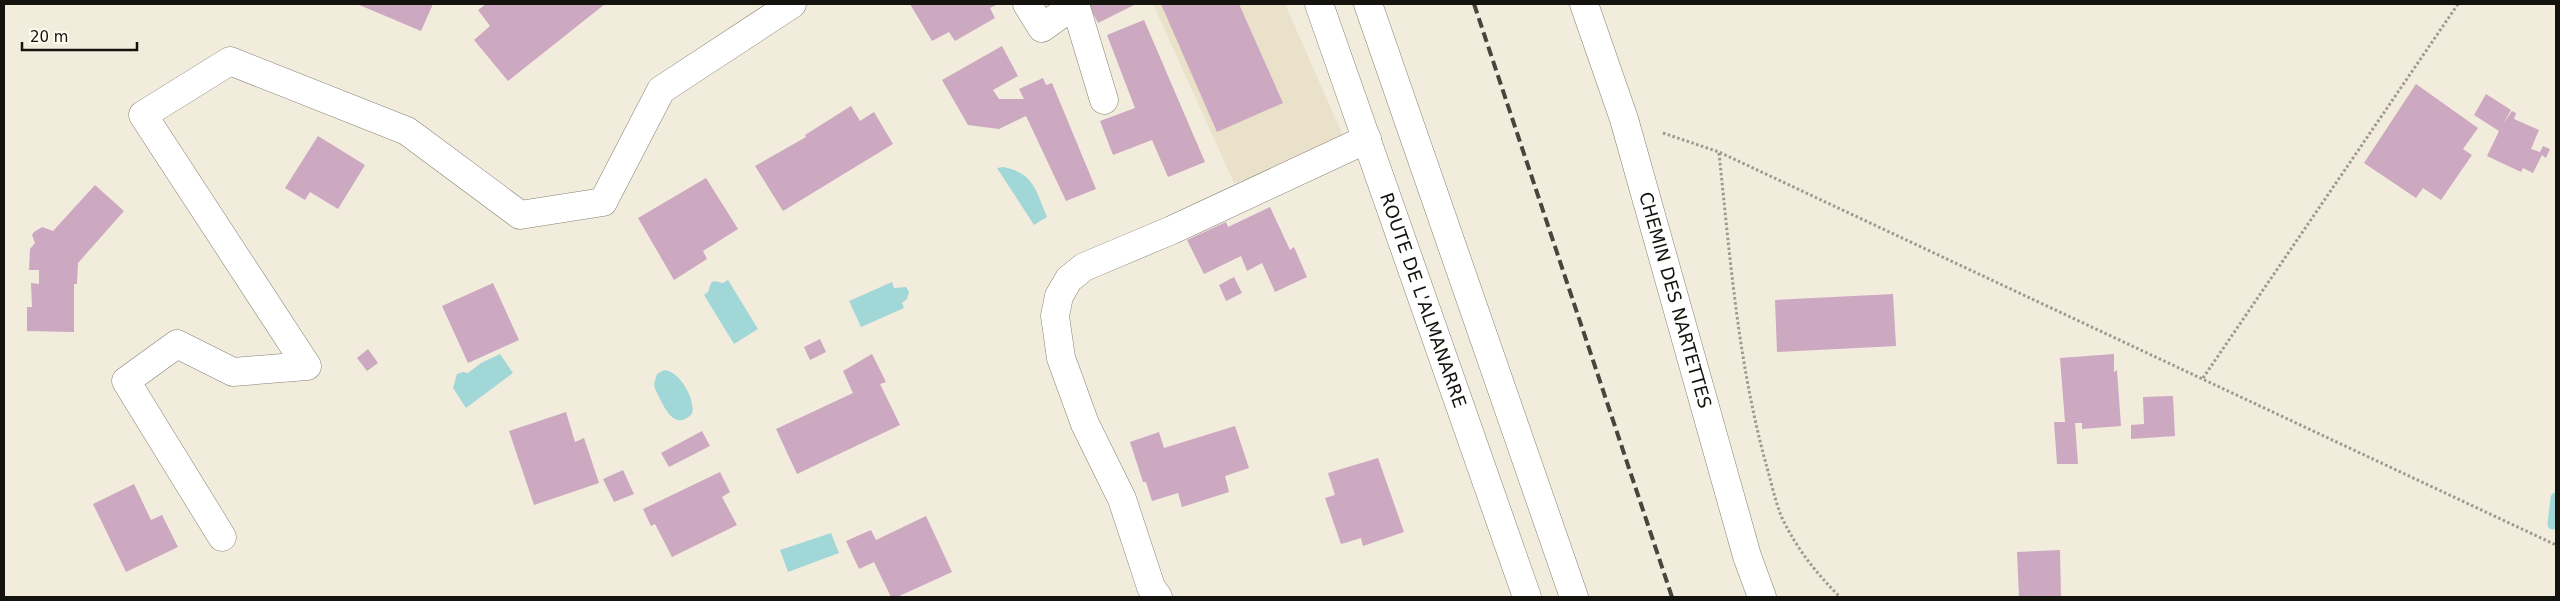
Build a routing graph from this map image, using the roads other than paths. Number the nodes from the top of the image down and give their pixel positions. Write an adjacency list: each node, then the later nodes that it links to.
1 (792, 4): 8 (street)
2 (1027, 4): 6 (street)
3 (1319, 4): 7 (street, ROUTE DE L'ALMANARRE)
4 (1368, 4): 11 (street)
5 (1584, 4): 12 (street, CHEMIN DES NARTETTES)
6 (1104, 100)
7 (1367, 139): 9 (street); 10 (street, ROUTE DE L'ALMANARRE)
8 (222, 537)
9 (1158, 597)
10 (1527, 597)
11 (1574, 597)
12 (1762, 597)

